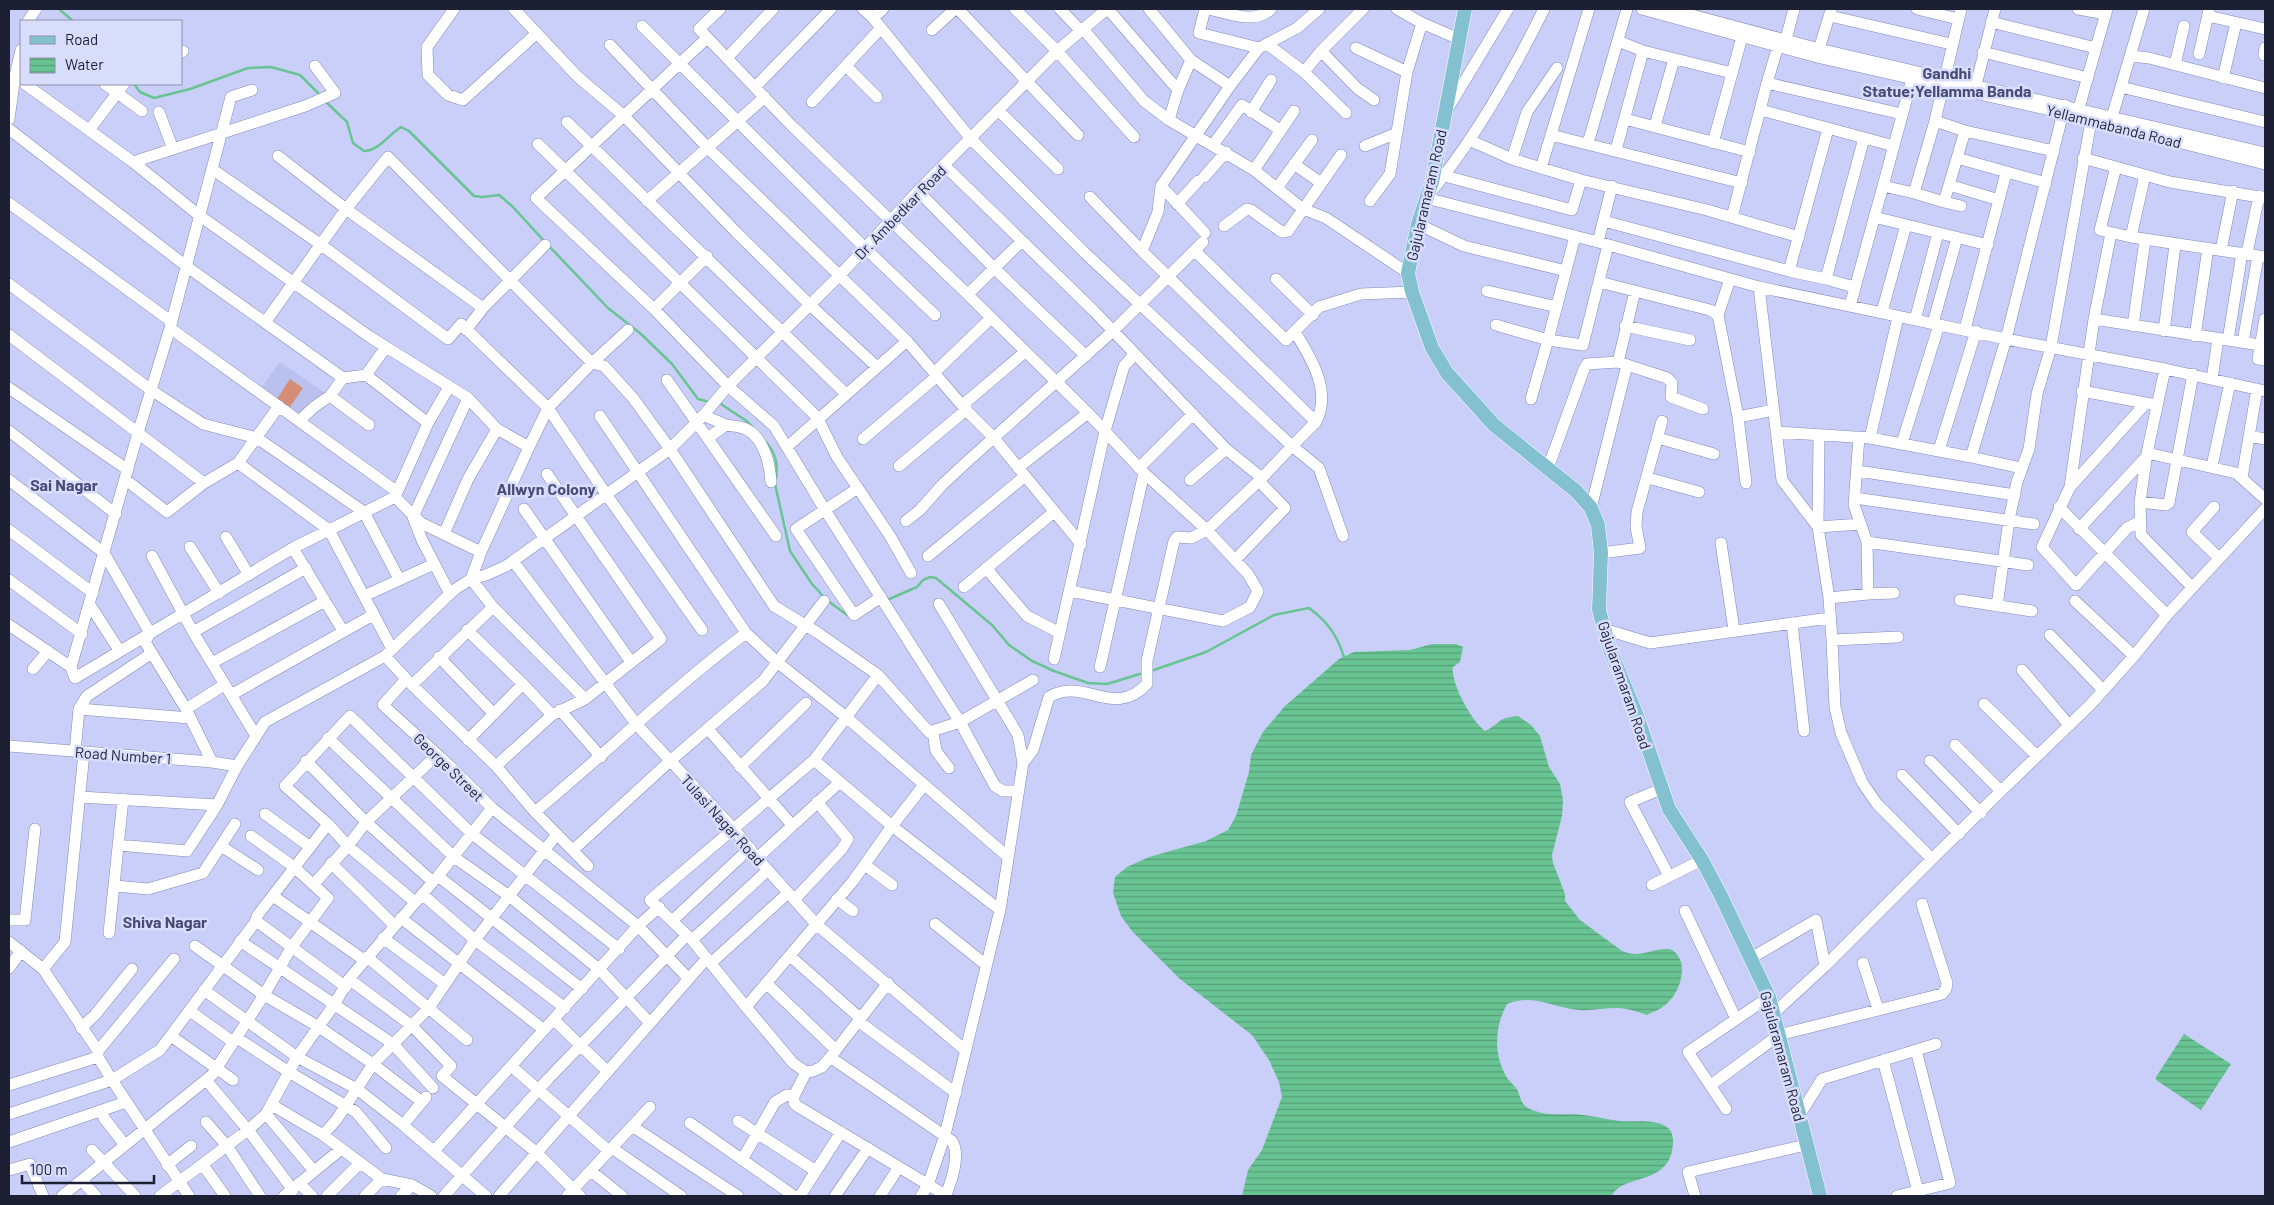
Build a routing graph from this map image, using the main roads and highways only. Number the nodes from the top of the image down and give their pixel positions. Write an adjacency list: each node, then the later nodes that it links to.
1 (1459, 9): 3 (main road)
2 (1465, 9): 3 (main road, Gajularamaram Road)
3 (1456, 37): 4 (main road, Gajularamaram Road)
4 (1820, 1196)

